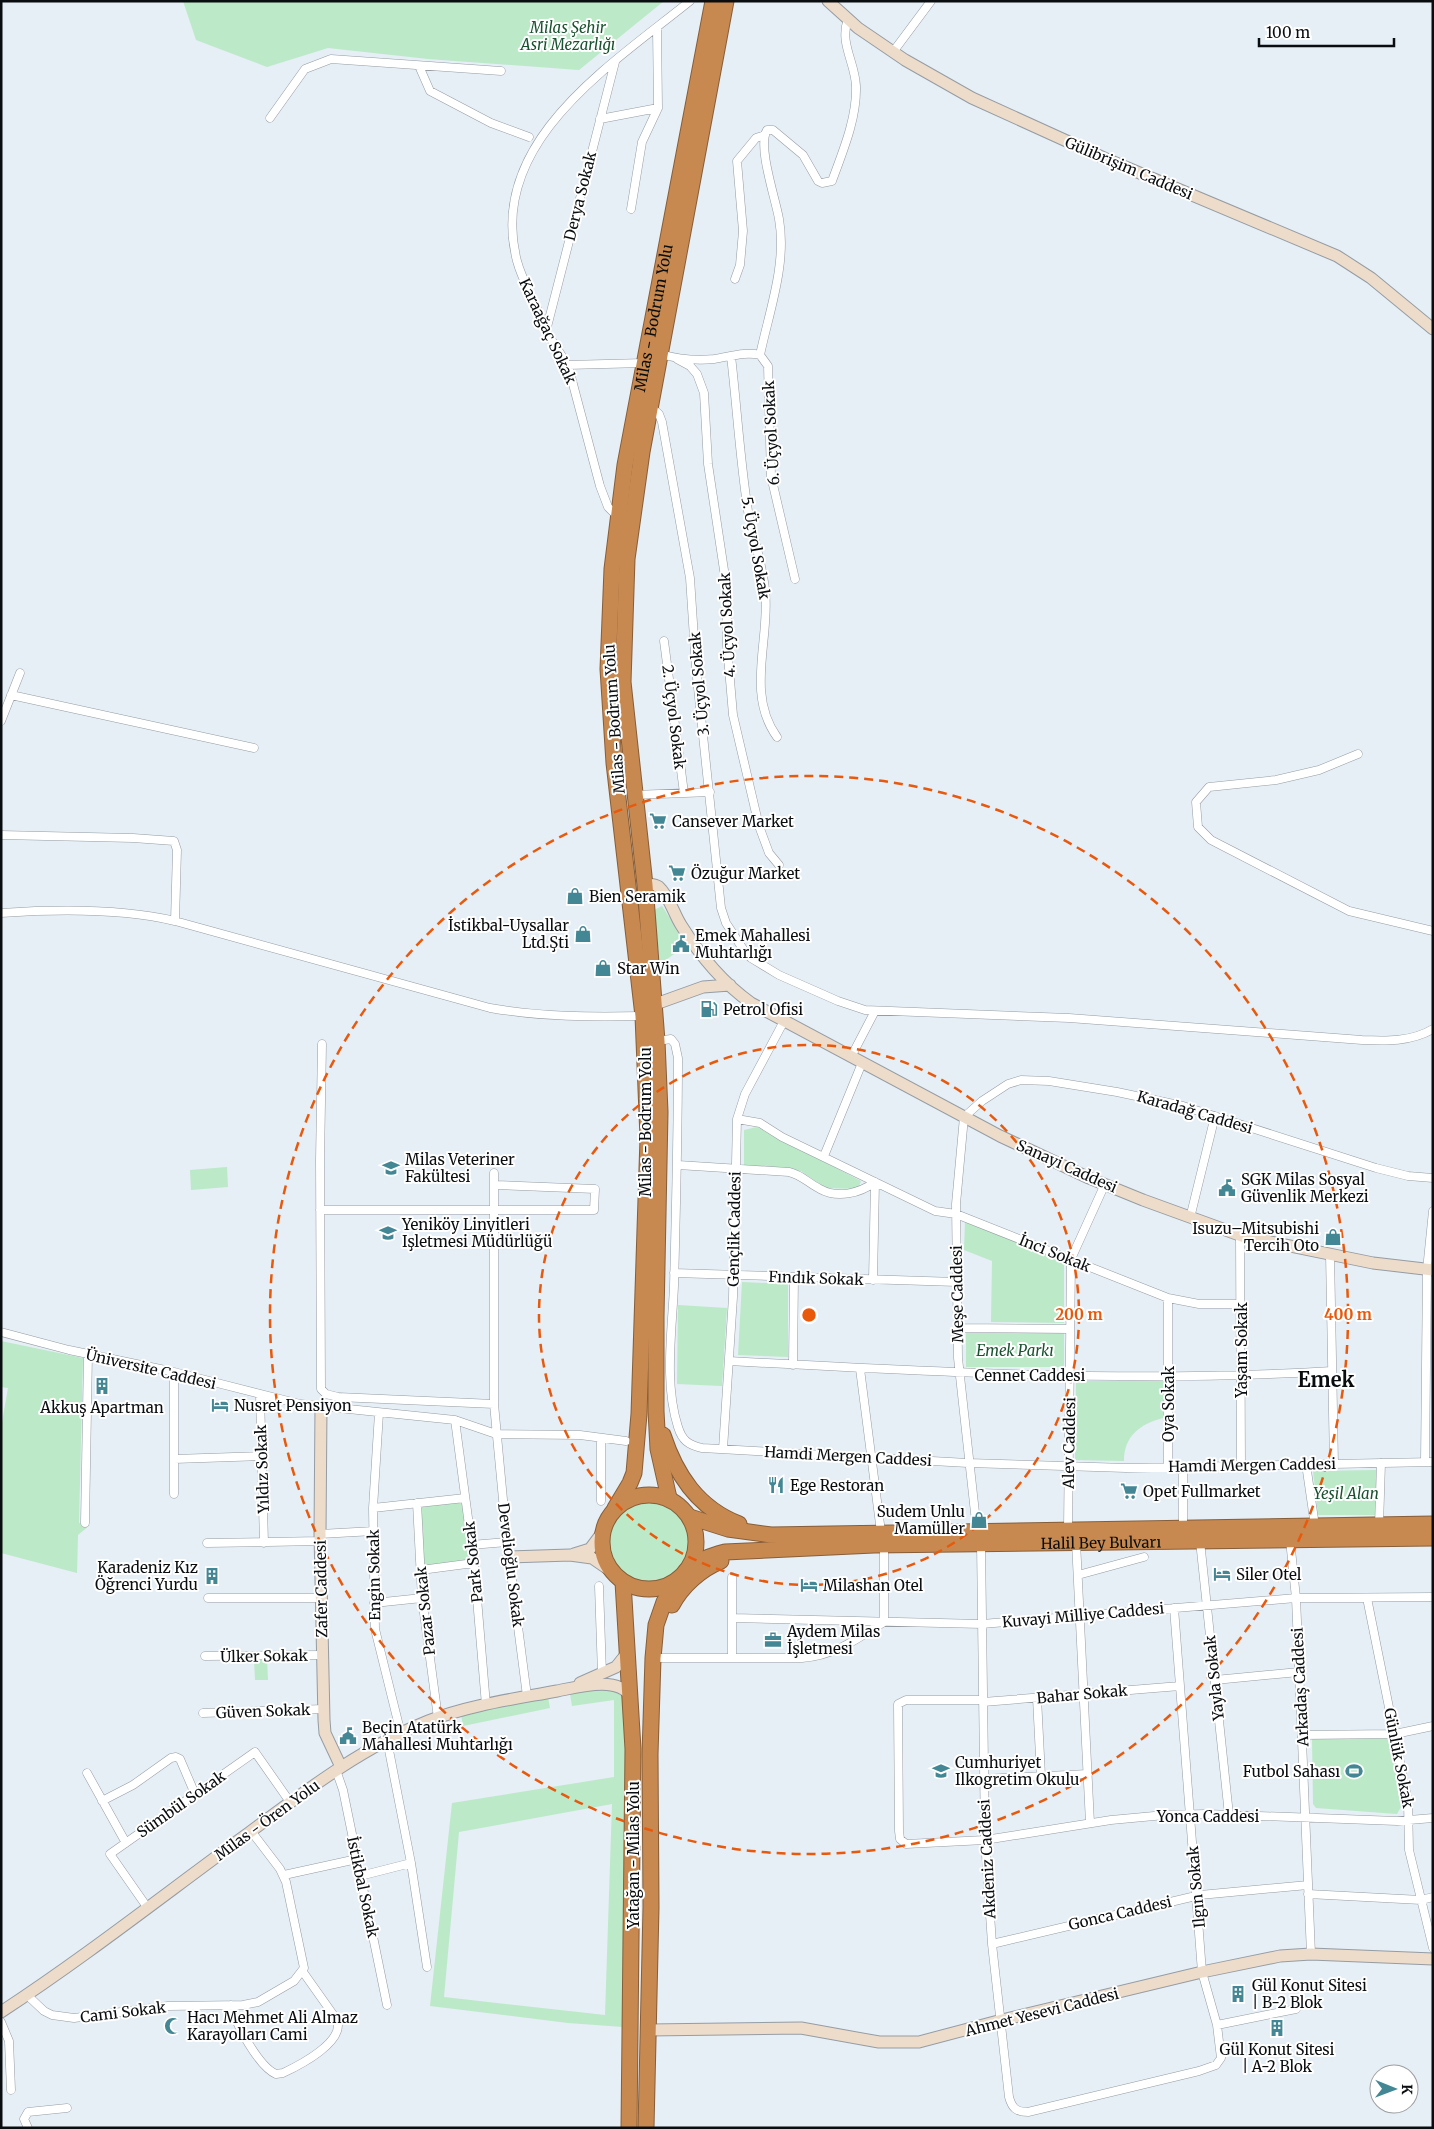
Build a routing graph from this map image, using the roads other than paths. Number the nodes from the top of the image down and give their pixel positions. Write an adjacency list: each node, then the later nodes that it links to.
1 (690, 1): 7 (street, Karaağaç Sokak)
2 (713, 1): 25 (highway, Milas - Bodrum Yolu)
3 (726, 1): 21 (highway, Milas - Bodrum Yolu)
4 (828, 1): 6 (street, Gülibrişim Caddesi)
5 (932, 1): 8 (street)
6 (848, 19): 8 (street, Gülibrişim Caddesi); 15 (street)
7 (657, 28): 9 (street, Karaağaç Sokak); 12 (street)
8 (893, 52): 19 (street, Gülibrişim Caddesi)
9 (615, 62): 14 (street, Derya Sokak); 20 (street, Karaağaç Sokak)
10 (418, 66): 11 (street); 13 (street); 16 (street)
11 (501, 71)
12 (658, 108): 14 (street); 17 (street)
13 (270, 118)
14 (600, 119): 20 (street, Derya Sokak)
15 (765, 135): 18 (street); 22 (street)
16 (529, 137)
17 (630, 208)
18 (735, 279)
19 (1433, 329)
20 (546, 331): 26 (street, Karaağaç Sokak)
21 (660, 354): 24 (street); 27 (highway, Milas - Bodrum Yolu)
22 (760, 355): 23 (street); 29 (street, 6. Üçyol Sokak)
23 (731, 356): 24 (street); 34 (street, 5. Üçyol Sokak)
24 (677, 359): 41 (street, 4. Üçyol Sokak)
25 (644, 363): 26 (street); 28 (highway, Milas - Bodrum Yolu)
26 (567, 365): 28 (street, Karaağaç Sokak)
27 (650, 406): 37 (street, 3. Üçyol Sokak); 39 (highway, Milas - Bodrum Yolu)
28 (617, 516): 47 (highway, Milas - Bodrum Yolu)
29 (796, 579)
30 (664, 641): 38 (street, 2. Üçyol Sokak)
31 (20, 674): 32 (street)
32 (11, 695): 33 (street); 35 (street)
33 (1, 721)
34 (778, 737)
35 (254, 748)
36 (1358, 754): 45 (street)
37 (710, 792): 38 (street); 48 (street, 3. Üçyol Sokak)
38 (684, 793): 39 (street)
39 (634, 795): 42 (highway, Milas - Bodrum Yolu)
40 (1, 835): 44 (street)
41 (779, 865)
42 (645, 885): 46 (street, Sanayi Caddesi); 47 (highway, Milas - Bodrum Yolu)
43 (1, 912): 44 (street)
44 (175, 921): 47 (street)
45 (1433, 931)
46 (730, 985): 47 (street); 49 (street, Sanayi Caddesi)
47 (648, 1010): 51 (highway, Milas - Bodrum Yolu); 122 (highway, Milas - Bodrum Yolu)
48 (875, 1011): 50 (street); 53 (street)
49 (784, 1021): 53 (street, Sanayi Caddesi); 57 (street, Gençlik Caddesi)
50 (1433, 1030)
51 (657, 1041): 59 (street, Hamdi Mergen Caddesi); 99 (highway, Milas - Bodrum Yolu)
52 (322, 1044): 66 (street)
53 (851, 1057): 54 (street, Sanayi Caddesi)
54 (862, 1063): 56 (street, Sanayi Caddesi); 58 (street)
55 (1215, 1116): 56 (street, Karadağ Caddesi); 62 (street, Karadağ Caddesi); 70 (street)
56 (964, 1117): 64 (street, Sanayi Caddesi); 69 (street, Meşe Caddesi)
57 (737, 1119): 58 (street, İnci Sokak); 60 (street, Gençlik Caddesi)
58 (824, 1156): 63 (street, İnci Sokak)
59 (678, 1165): 60 (street); 75 (street, Hamdi Mergen Caddesi)
60 (735, 1168): 63 (street); 76 (street, Gençlik Caddesi)
61 (494, 1173): 65 (street, Develioğlu Sokak)
62 (1433, 1178)
63 (875, 1182): 69 (street, İnci Sokak); 78 (street)
64 (1106, 1184): 70 (street, Sanayi Caddesi); 73 (street, Alev Caddesi)
65 (495, 1186): 67 (street, Develioğlu Sokak); 67 (street)
66 (320, 1210): 67 (street); 96 (street)
67 (495, 1211): 96 (street, Develioğlu Sokak)
68 (1433, 1211): 74 (street)
69 (956, 1214): 73 (street, İnci Sokak); 79 (street, Meşe Caddesi)
70 (1190, 1218): 71 (street, Sanayi Caddesi)
71 (1240, 1235): 72 (street, Sanayi Caddesi); 81 (street, Yaşam Sokak)
72 (1330, 1254): 74 (street, Sanayi Caddesi); 89 (street)
73 (1071, 1258): 80 (street, İnci Sokak); 83 (street, Alev Caddesi)
74 (1430, 1270): 108 (street)
75 (674, 1273): 76 (street, Fındık Sokak); 104 (street, Hamdi Mergen Caddesi)
76 (734, 1275): 77 (street, Fındık Sokak); 86 (street, Gençlik Caddesi)
77 (794, 1277): 78 (street, Fındık Sokak); 87 (street)
78 (873, 1280): 79 (street, Fındık Sokak)
79 (957, 1282): 82 (street, Meşe Caddesi)
80 (1168, 1298): 81 (street, İnci Sokak); 93 (street, Oya Sokak)
81 (1240, 1304): 94 (street, Yaşam Sokak)
82 (958, 1328): 83 (street); 91 (street, Meşe Caddesi)
83 (1070, 1328): 92 (street, Alev Caddesi)
84 (1, 1332): 85 (street, Üniversite Caddesi)
85 (88, 1354): 90 (street, Üniversite Caddesi); 124 (street)
86 (729, 1361): 87 (street, Cennet Caddesi); 104 (street, Gençlik Caddesi)
87 (793, 1365): 88 (street, Cennet Caddesi)
88 (860, 1368): 91 (street, Cennet Caddesi); 106 (street)
89 (1332, 1371): 94 (street, Cennet Caddesi); 112 (street)
90 (174, 1372): 95 (street, Üniversite Caddesi); 107 (street)
91 (959, 1374): 92 (street, Cennet Caddesi); 109 (street, Meşe Caddesi)
92 (1070, 1375): 93 (street, Cennet Caddesi); 113 (street, Alev Caddesi)
93 (1168, 1375): 94 (street, Cennet Caddesi); 115 (street, Oya Sokak)
94 (1241, 1375): 114 (street, Yaşam Sokak)
95 (260, 1395): 97 (street, Üniversite Caddesi); 105 (street, Yıldız Sokak)
96 (494, 1404): 101 (street, Develioğlu Sokak)
97 (321, 1407): 98 (street, Üniversite Caddesi); 133 (street, Zafer Caddesi)
98 (379, 1412): 100 (street, Üniversite Caddesi); 121 (street, Engin Sokak)
99 (656, 1412): 118 (highway, Milas - Bodrum Yolu); 131 (highway)
100 (455, 1420): 101 (street, Üniversite Caddesi); 117 (street, Park Sokak)
101 (496, 1434): 102 (street, Üniversite Caddesi); 139 (street, Develioğlu Sokak)
102 (601, 1439): 103 (street, Üniversite Caddesi); 119 (street)
103 (626, 1441)
104 (723, 1449): 106 (street, Hamdi Mergen Caddesi)
105 (262, 1456): 107 (street); 141 (street, Yıldız Sokak)
106 (872, 1457): 109 (street, Hamdi Mergen Caddesi); 136 (street)
107 (174, 1459): 116 (street)
108 (1429, 1462): 110 (street, Hamdi Mergen Caddesi)
109 (968, 1463): 113 (street, Hamdi Mergen Caddesi); 134 (street, Meşe Caddesi)
110 (1380, 1463): 112 (street, Hamdi Mergen Caddesi); 126 (street)
111 (1306, 1464): 112 (street, Hamdi Mergen Caddesi); 114 (street, Hamdi Mergen Caddesi); 127 (street)
112 (1334, 1464)
113 (1069, 1466): 115 (street, Hamdi Mergen Caddesi); 132 (street, Alev Caddesi)
114 (1241, 1466): 115 (street, Hamdi Mergen Caddesi)
115 (1168, 1467): 128 (street)
116 (174, 1494)
117 (465, 1498): 120 (street); 142 (street, Park Sokak)
118 (668, 1498): 122 (highway); 123 (highway)
119 (601, 1501)
120 (417, 1504): 121 (street); 148 (street, Pazar Sokak)
121 (373, 1508): 129 (street, Engin Sokak)
122 (615, 1508): 130 (highway)
123 (690, 1517): 131 (highway); 151 (highway)
124 (85, 1522)
125 (1433, 1524): 126 (highway, Halil Bey Bulvarı)
126 (1380, 1525): 127 (highway, Halil Bey Bulvarı)
127 (1315, 1526): 128 (highway, Halil Bey Bulvarı)
128 (1183, 1528): 132 (highway, Halil Bey Bulvarı)
129 (374, 1531): 133 (street); 161 (street, Engin Sokak)
130 (602, 1533): 144 (street); 149 (highway)
131 (772, 1535): 136 (highway, Halil Bey Bulvarı)
132 (1072, 1536): 134 (highway, Halil Bey Bulvarı); 138 (highway, Halil Bey Bulvarı); 150 (street, Alev Caddesi)
133 (320, 1537): 141 (street); 157 (street, Zafer Caddesi)
134 (979, 1538): 136 (highway, Halil Bey Bulvarı); 167 (street, Akdeniz Caddesi)
135 (1433, 1538): 137 (highway, Halil Bey Bulvarı)
136 (883, 1539): 143 (highway, Halil Bey Bulvarı); 166 (street)
137 (1290, 1540): 138 (highway, Halil Bey Bulvarı); 159 (street, Arkadaş Caddesi)
138 (1200, 1541): 162 (street, Yayla Sokak)
139 (507, 1542): 142 (street); 145 (street, Develioğlu Sokak)
140 (207, 1543): 141 (street)
141 (264, 1543)
142 (472, 1545): 147 (street, Park Sokak)
143 (768, 1551): 151 (highway); 172 (highway)
144 (570, 1555): 145 (street); 149 (street)
145 (509, 1557): 179 (street, Develioğlu Sokak)
146 (1144, 1557): 150 (street, Halil Bey Bulvarı)
147 (474, 1563): 148 (street); 183 (street, Park Sokak)
148 (420, 1570): 158 (street, Pazar Sokak)
149 (611, 1572): 153 (highway)
150 (1078, 1575): 164 (street, Alev Caddesi)
151 (681, 1576): 153 (highway); 172 (highway)
152 (732, 1576): 165 (street)
153 (624, 1582): 168 (highway, Yatağan - Milas Yolu)
154 (600, 1586): 174 (street)
155 (1433, 1597): 160 (street, Kuvayi Milliye Caddesi)
156 (208, 1598): 157 (street)
157 (322, 1598): 169 (street, Zafer Caddesi)
158 (422, 1598): 161 (street); 186 (street, Pazar Sokak)
159 (1296, 1598): 160 (street, Kuvayi Milliye Caddesi); 162 (street, Kuvayi Milliye Caddesi); 173 (street, Arkadaş Caddesi)
160 (1367, 1598): 189 (street, Günlük Sokak)
161 (374, 1603): 188 (street, Engin Sokak)
162 (1207, 1605): 163 (street, Kuvayi Milliye Caddesi); 175 (street, Yayla Sokak)
163 (1174, 1608): 164 (street, Kuvayi Milliye Caddesi); 176 (street, Ilgın Sokak)
164 (1080, 1616): 167 (street, Kuvayi Milliye Caddesi); 178 (street, Alev Caddesi)
165 (733, 1618): 166 (street, Kuvayi Milliye Caddesi); 171 (street)
166 (884, 1622): 167 (street, Kuvayi Milliye Caddesi); 171 (street)
167 (982, 1624): 182 (street, Akdeniz Caddesi)
168 (628, 1652): 174 (street); 180 (highway, Yatağan - Milas Yolu)
169 (322, 1655): 170 (street, Ülker Sokak); 184 (street, Zafer Caddesi)
170 (205, 1656)
171 (732, 1657): 172 (street)
172 (654, 1658): 234 (highway, Yatağan - Milas Yolu)
173 (1300, 1672): 175 (street); 190 (street, Arkadaş Caddesi)
174 (602, 1674): 177 (street)
175 (1215, 1680): 201 (street, Yayla Sokak)
176 (1180, 1686): 178 (street, Bahar Sokak); 200 (street, Ilgın Sokak)
177 (564, 1689): 179 (street, Milas - Ören Yolu); 180 (street)
178 (1084, 1694): 181 (street, Bahar Sokak); 194 (street, Alev Caddesi)
179 (527, 1696): 183 (street, Milas - Ören Yolu)
180 (631, 1697): 239 (highway, Yatağan - Milas Yolu)
181 (1037, 1698): 182 (street, Bahar Sokak); 195 (street)
182 (983, 1701): 196 (street, Akdeniz Caddesi); 207 (street, Bahar Sokak)
183 (486, 1705): 186 (street, Milas - Ören Yolu)
184 (324, 1708): 185 (street, Güven Sokak); 192 (street, Zafer Caddesi)
185 (203, 1713)
186 (438, 1718): 188 (street, Milas - Ören Yolu)
187 (1433, 1726): 189 (street)
188 (401, 1734): 191 (street, Milas - Ören Yolu)
189 (1395, 1734): 190 (street); 204 (street, Günlük Sokak)
190 (1302, 1735): 202 (street, Arkadaş Caddesi)
191 (387, 1740): 192 (street, Milas - Ören Yolu); 210 (street)
192 (339, 1769): 199 (street, Milas - Ören Yolu); 209 (street, İstikbal Sokak)
193 (87, 1773): 198 (street)
194 (1088, 1774): 195 (street); 205 (street, Alev Caddesi)
195 (1041, 1776): 196 (street)
196 (984, 1779): 207 (street, Akdeniz Caddesi)
197 (195, 1794): 198 (street); 199 (street, Sümbül Sokak); 208 (street, Sümbül Sokak)
198 (102, 1801): 208 (street)
199 (290, 1802): 206 (street, Milas - Ören Yolu)
200 (1190, 1814): 201 (street, Yonca Caddesi); 205 (street, Yonca Caddesi); 215 (street, Ilgın Sokak)
201 (1229, 1815): 202 (street, Yonca Caddesi)
202 (1306, 1818): 204 (street, Yonca Caddesi); 213 (street, Arkadaş Caddesi)
203 (1433, 1818): 204 (street, Yonca Caddesi)
204 (1410, 1821): 217 (street, Günlük Sokak)
205 (1090, 1823): 207 (street, Yonca Caddesi)
206 (250, 1831): 211 (street); 218 (street, Milas - Ören Yolu)
207 (985, 1840): 219 (street, Akdeniz Caddesi)
208 (126, 1843): 218 (street, Sümbül Sokak)
209 (357, 1859): 211 (street); 212 (street, İstikbal Sokak)
210 (411, 1863): 212 (street); 223 (street)
211 (284, 1875): 224 (street)
212 (360, 1876): 228 (street, İstikbal Sokak)
213 (1308, 1885): 214 (street, Arkadaş Caddesi); 215 (street, Gonca Caddesi)
214 (1308, 1894): 217 (street); 221 (street, Arkadaş Caddesi)
215 (1196, 1896): 219 (street, Gonca Caddesi); 225 (street, Ilgın Sokak)
216 (1433, 1898): 217 (street)
217 (1421, 1900): 220 (street, Günlük Sokak)
218 (147, 1907): 226 (street, Milas - Ören Yolu)
219 (992, 1944): 231 (street, Akdeniz Caddesi)
220 (1433, 1948)
221 (1311, 1954): 222 (street, Ahmet Yesevi Caddesi); 225 (street, Ahmet Yesevi Caddesi)
222 (1433, 1959)
223 (427, 1967)
224 (303, 1972): 227 (street, Cami Sokak); 227 (street)
225 (1202, 1972): 231 (street, Ahmet Yesevi Caddesi); 233 (street, Ilgın Sokak)
226 (27, 1996): 227 (street, Cami Sokak); 230 (street, Milas - Ören Yolu)
227 (231, 2005)
228 (387, 2005)
229 (1296, 2009): 233 (street)
230 (1, 2012)
231 (1002, 2020): 234 (street, Ahmet Yesevi Caddesi); 236 (street, Akdeniz Caddesi)
232 (1, 2022): 235 (street)
233 (1216, 2025): 236 (street, Ilgın Sokak)
234 (649, 2030): 240 (highway, Yatağan - Milas Yolu)
235 (11, 2090)
236 (1122, 2090)
237 (67, 2108): 238 (street)
238 (28, 2128)
239 (629, 2128)
240 (646, 2128)

